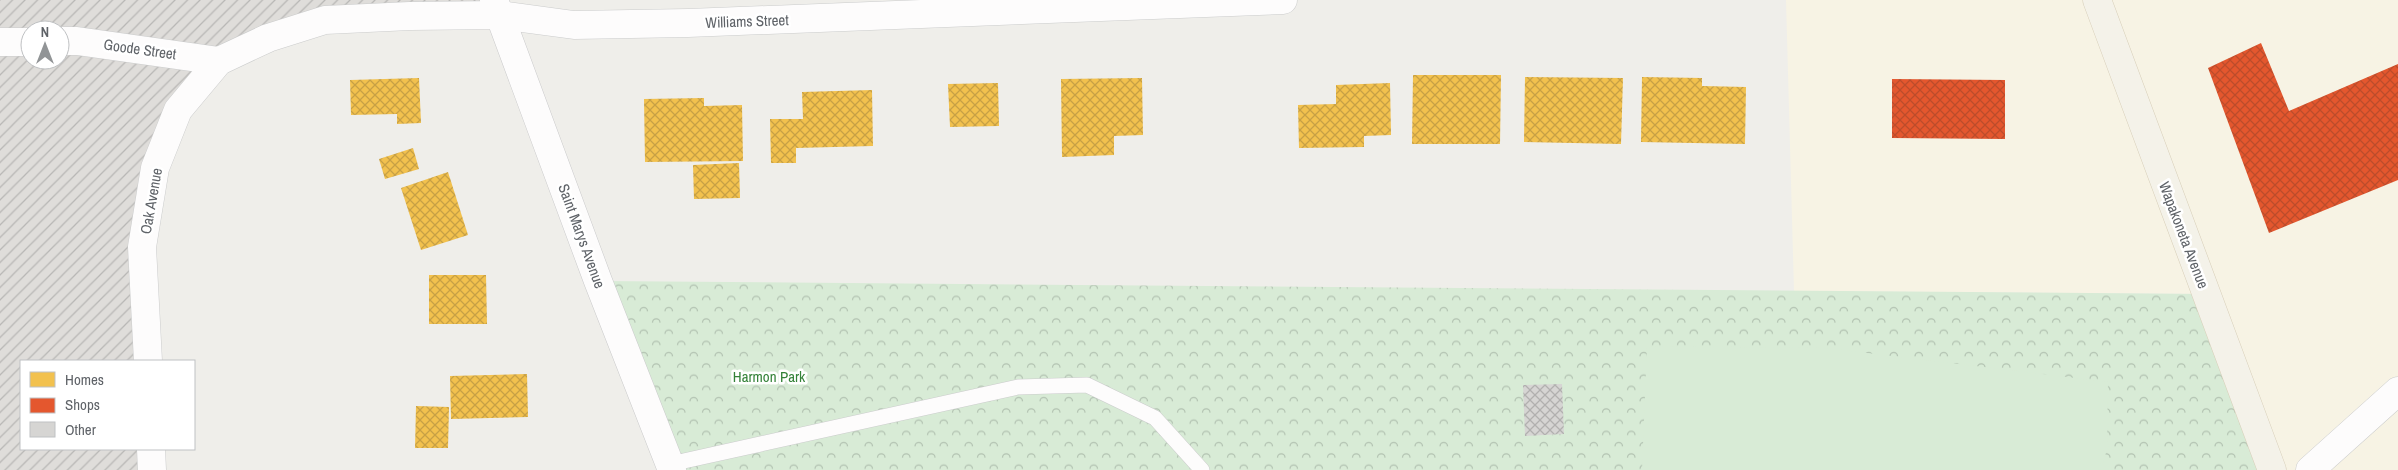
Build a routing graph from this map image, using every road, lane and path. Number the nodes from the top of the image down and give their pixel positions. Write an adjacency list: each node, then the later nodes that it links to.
1 (1283, 0): 3 (street, Williams Street)
2 (2096, 0): 15 (main road, Wapakoneta Avenue)
3 (1232, 1): 4 (street, Williams Street)
4 (497, 8): 8 (street, Williams Street); 12 (street, Saint Marys Avenue)
5 (70, 41): 8 (street, Goode Street)
6 (0, 42): 7 (street)
7 (20, 42)
8 (219, 60): 9 (street, Oak Avenue)
9 (148, 360)
10 (2398, 391): 16 (street)
11 (152, 450): 13 (street)
12 (671, 467): 14 (lane)
13 (152, 470)
14 (1202, 470)
15 (2272, 470)
16 (2310, 470)

